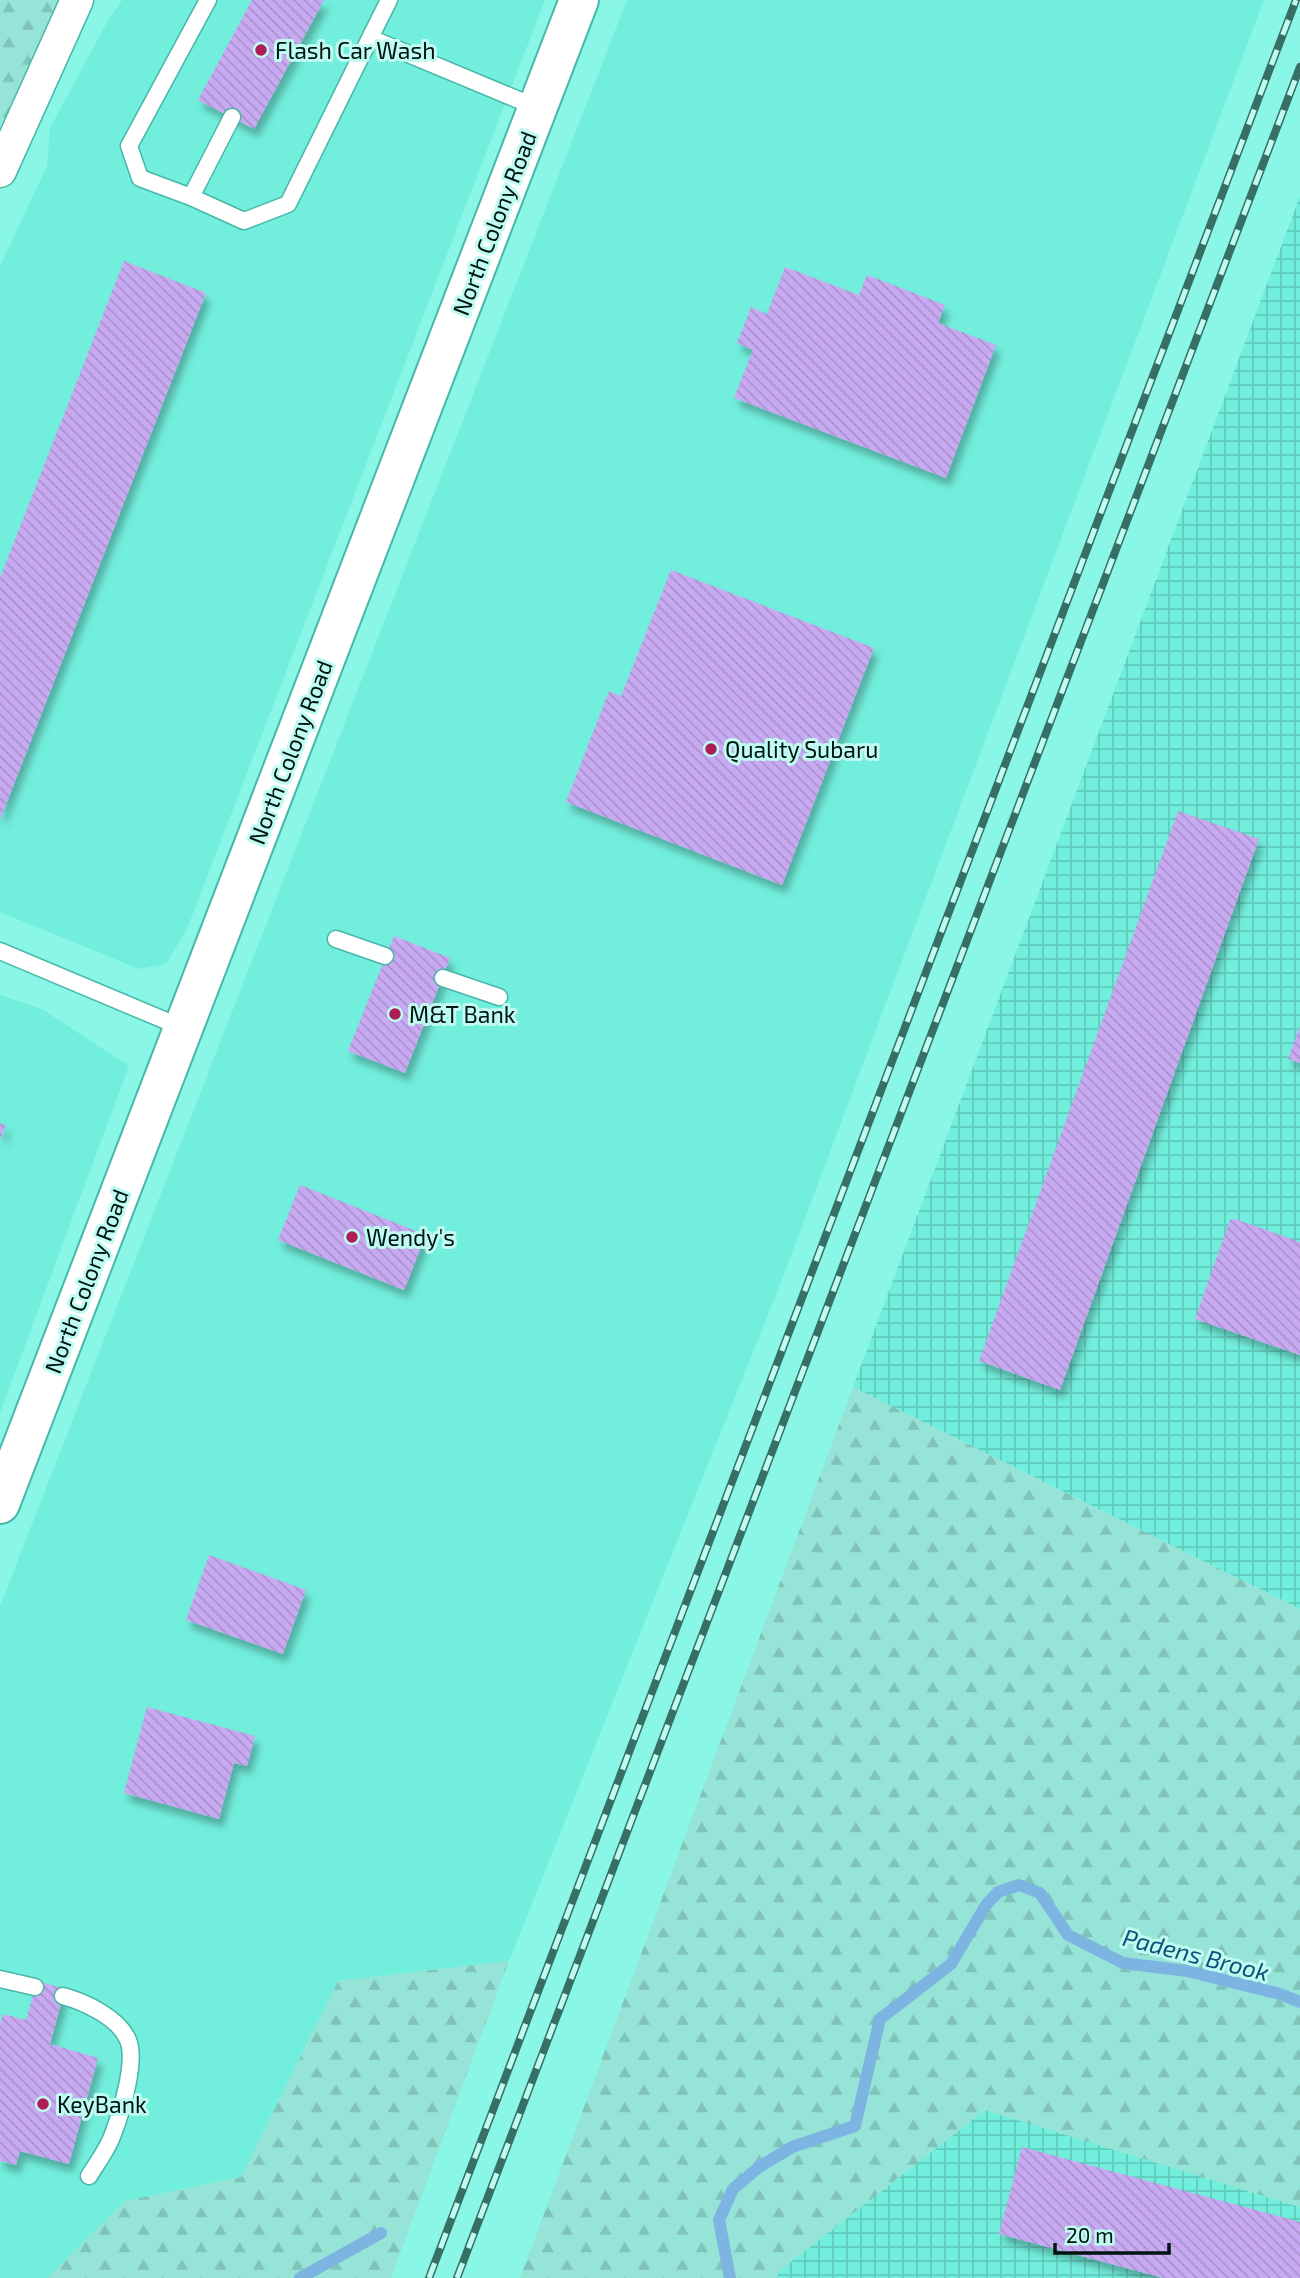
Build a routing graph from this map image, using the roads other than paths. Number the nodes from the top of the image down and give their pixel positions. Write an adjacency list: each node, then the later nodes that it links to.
1 (77, 0): 8 (street)
2 (208, 0): 9 (lane)
3 (388, 0): 5 (lane)
4 (579, 0): 6 (main road, North Colony Road)
5 (370, 38): 6 (lane); 9 (lane)
6 (538, 108): 15 (main road, North Colony Road)
7 (232, 117): 9 (lane)
8 (0, 171)
9 (191, 197)
10 (336, 940): 12 (lane)
11 (0, 951): 15 (lane)
12 (385, 956)
13 (443, 978): 14 (lane)
14 (499, 997)
15 (183, 1028): 16 (main road, North Colony Road)
16 (0, 1504)
17 (0, 1979): 18 (lane)
18 (35, 1987)
19 (63, 1996): 20 (lane)
20 (89, 2176)

